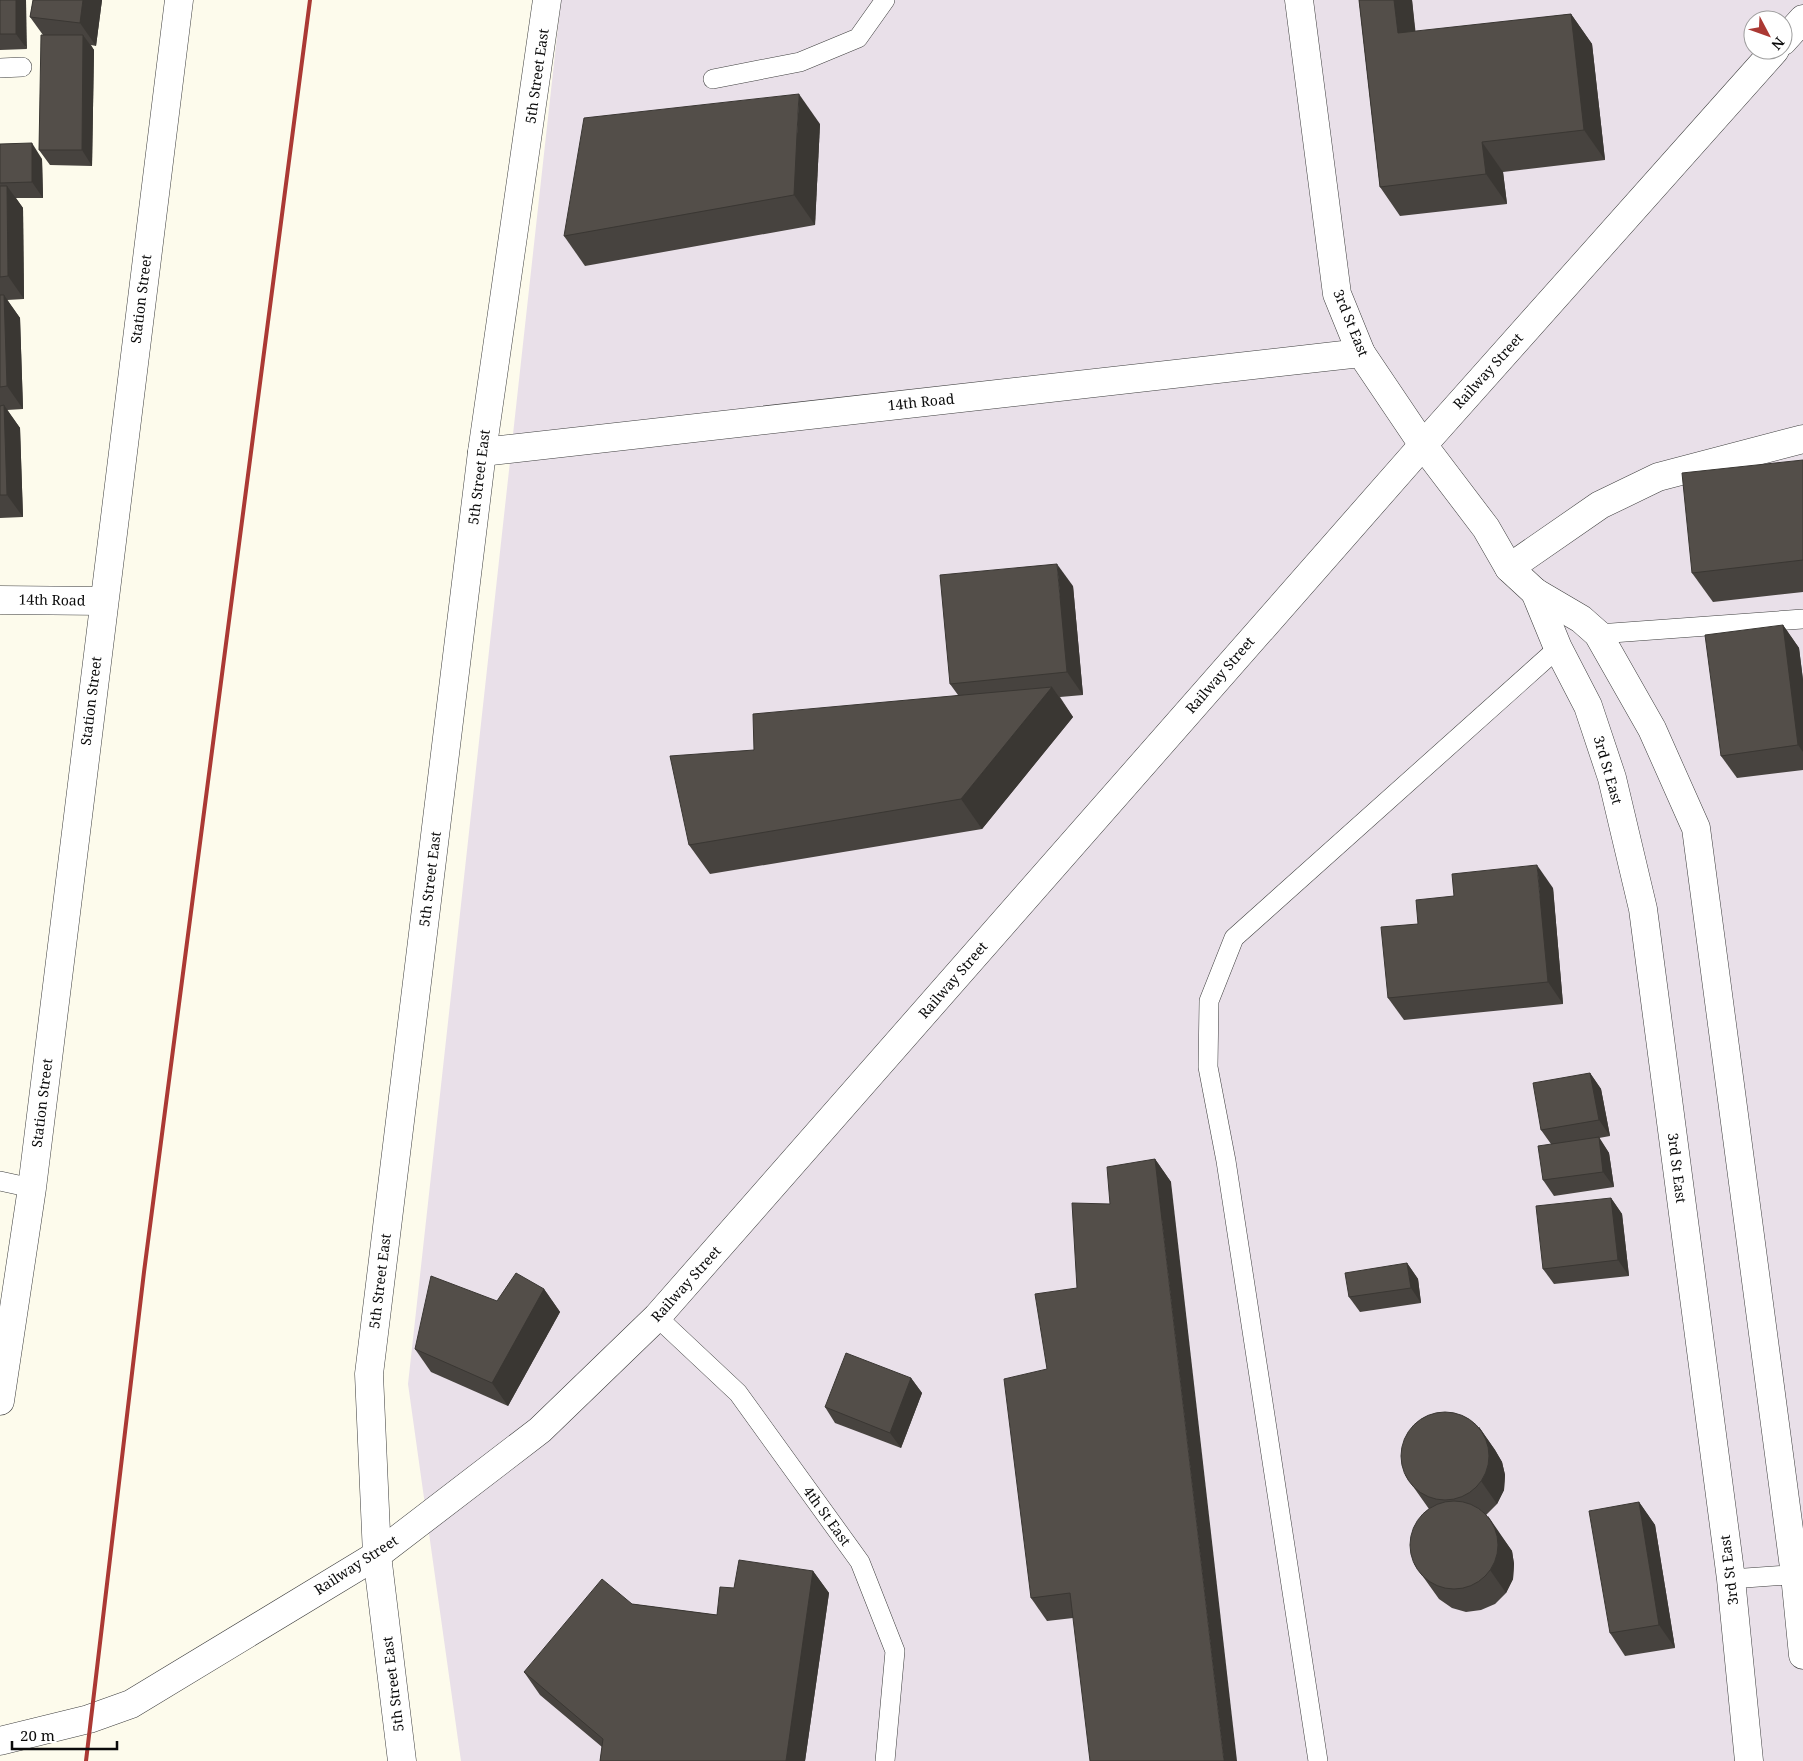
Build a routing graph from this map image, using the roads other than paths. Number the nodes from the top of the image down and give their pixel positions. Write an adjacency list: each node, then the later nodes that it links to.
1 (179, 0): 18 (street, Station Street)
2 (547, 0): 14 (street, 5th Street East)
3 (885, 0): 10 (lane)
4 (1299, 0): 11 (street, 3rd St East)
5 (1803, 19): 6 (street)
6 (1793, 30)
7 (1766, 60): 13 (street, Railway Street)
8 (22, 67): 9 (lane)
9 (0, 68)
10 (713, 80)
11 (1361, 353): 13 (street, 3rd St East); 14 (street, 14th Road)
12 (1803, 439): 15 (street)
13 (1423, 445): 15 (street, 3rd St East); 24 (street, Railway Street)
14 (482, 452): 26 (street, 5th Street East)
15 (1509, 568): 16 (street, 3rd St East)
16 (1535, 592): 20 (street, 3rd St East); 21 (street, 3rd St East)
17 (0, 600): 18 (street, 14th Road)
18 (103, 601): 23 (street, Station Street)
19 (1803, 619): 20 (lane)
20 (1598, 634): 27 (street, 3rd St East)
21 (1558, 648): 28 (street, 3rd St East); 33 (lane)
22 (0, 1182): 23 (lane)
23 (32, 1188): 25 (street, Station Street)
24 (657, 1317): 26 (street, Railway Street); 32 (lane, 4th St East)
25 (0, 1401)
26 (377, 1555): 30 (street, Railway Street); 31 (street, 5th Street East)
27 (1799, 1574): 28 (lane); 29 (street, 3rd St East)
28 (1731, 1579): 34 (street, 3rd St East)
29 (1803, 1655)
30 (0, 1740)
31 (402, 1761)
32 (885, 1761)
33 (1318, 1761)
34 (1749, 1761)

